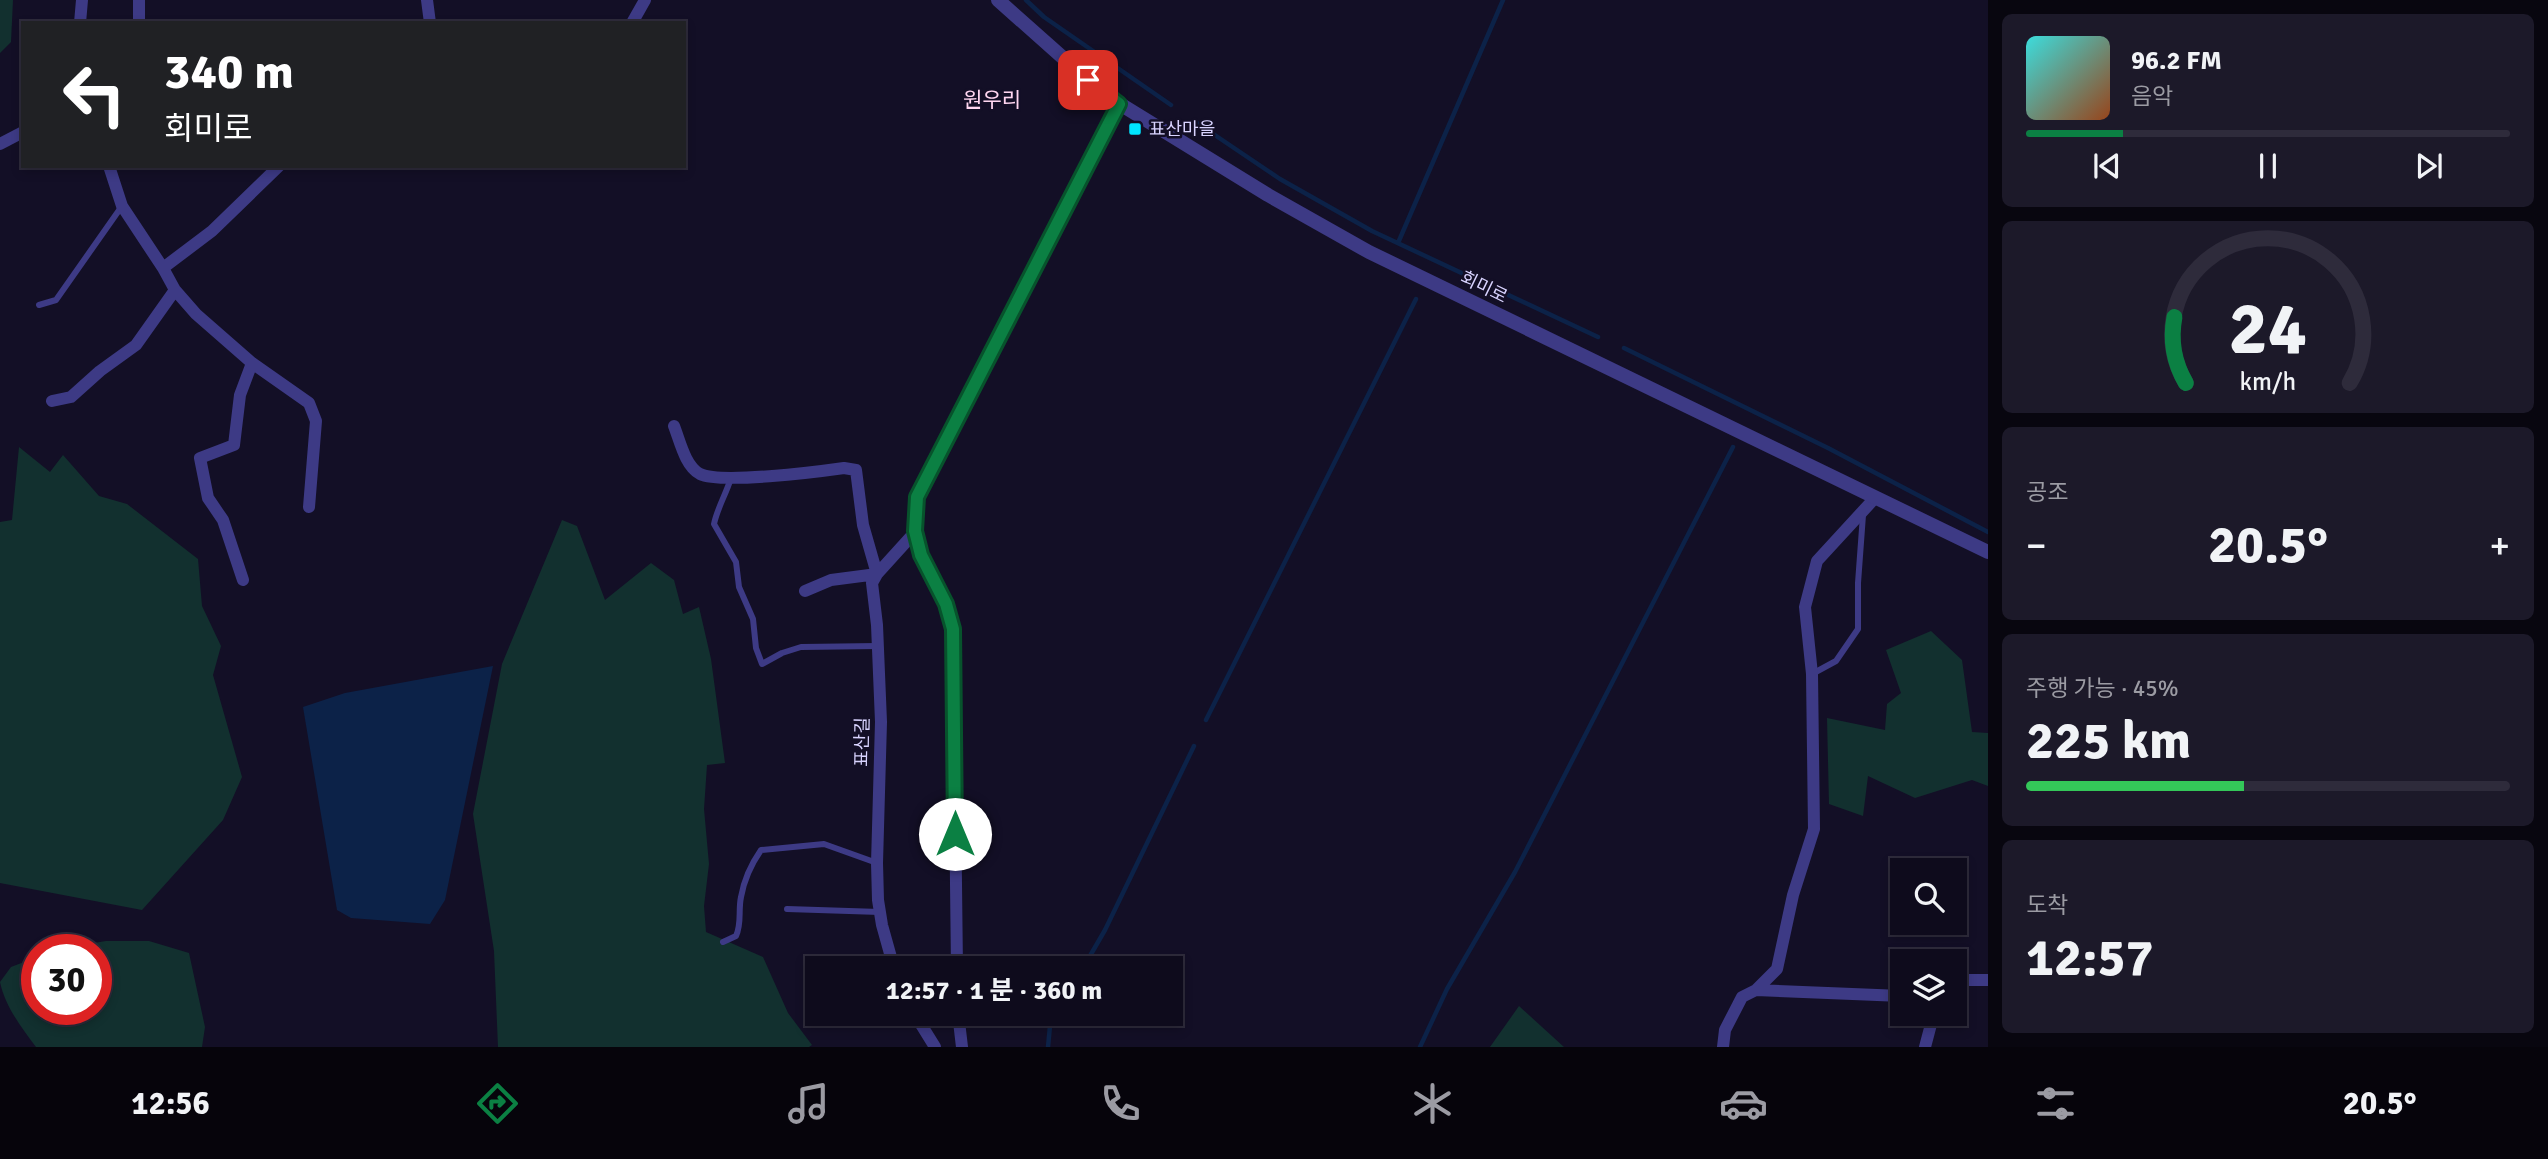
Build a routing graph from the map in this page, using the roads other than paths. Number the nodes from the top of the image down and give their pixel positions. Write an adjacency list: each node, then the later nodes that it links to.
1 (82, 0): 6 (street)
2 (139, 0): 7 (street)
3 (427, 0): 8 (street)
4 (645, 0): 9 (street)
5 (998, 0): 10 (street, 회미로)
6 (80, 21)
7 (139, 21)
8 (430, 21)
9 (633, 21)
10 (1119, 104): 23 (street, 회미로); 26 (street)
11 (21, 133): 12 (street)
12 (0, 144)
13 (111, 168): 15 (street)
14 (277, 168): 16 (street)
15 (122, 206): 16 (street); 18 (lane)
16 (163, 268): 17 (street)
17 (174, 290): 19 (street); 20 (street)
18 (38, 305)
19 (253, 363): 24 (street); 29 (street)
20 (52, 401)
21 (674, 426): 22 (street)
22 (731, 478): 28 (street); 31 (lane)
23 (1874, 499): 25 (street); 27 (street, 회미로)
24 (309, 507)
25 (1863, 513): 32 (street); 32 (lane)
26 (915, 531): 28 (street); 38 (street)
27 (1988, 552)
28 (877, 574): 30 (street); 31 (street, 표산길)
29 (243, 580)
30 (805, 591)
31 (878, 646): 33 (street, 표산길)
32 (1812, 674): 41 (street)
33 (877, 863): 35 (street, 표산길); 36 (lane)
34 (787, 909): 35 (lane)
35 (880, 912): 37 (street, 표산길)
36 (723, 942)
37 (891, 956)
38 (957, 956)
39 (1967, 980): 40 (street)
40 (1988, 980)
41 (1756, 990): 42 (street); 48 (street)
42 (1890, 996)
43 (922, 1026): 46 (street)
44 (960, 1026): 47 (street)
45 (1931, 1026): 49 (street)
46 (935, 1047)
47 (962, 1047)
48 (1723, 1047)
49 (1925, 1047)

